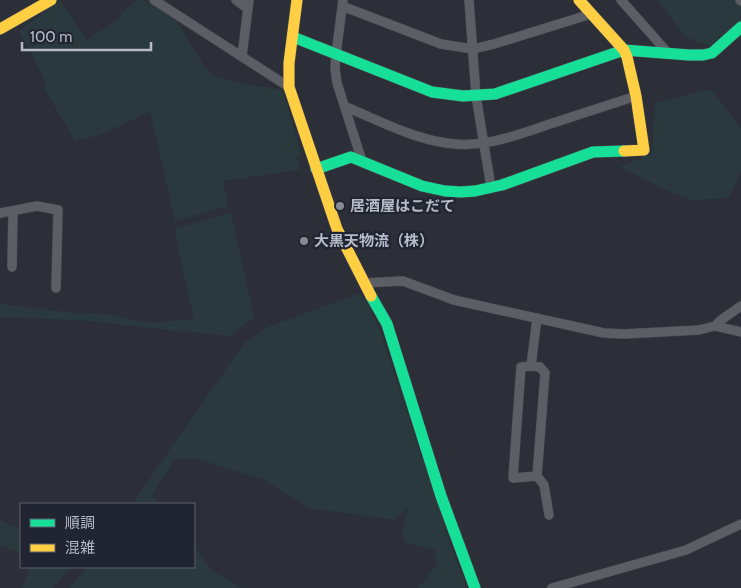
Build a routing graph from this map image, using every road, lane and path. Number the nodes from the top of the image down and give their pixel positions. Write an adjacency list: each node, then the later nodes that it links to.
1 (51, 0): 13 (street)
2 (154, 0): 8 (street)
3 (236, 0): 10 (street)
4 (297, 0): 14 (street)
5 (469, 0): 15 (street)
6 (579, 0): 11 (street)
7 (620, 0): 17 (street)
8 (166, 2): 19 (street)
9 (343, 3): 15 (street); 18 (street)
10 (249, 4): 19 (street)
11 (591, 14): 15 (street); 16 (street)
12 (741, 27): 17 (street)
13 (0, 29)
14 (293, 37): 18 (street); 20 (street)
15 (473, 49): 21 (street)
16 (624, 50): 17 (street); 21 (street); 22 (street)
17 (668, 53)
18 (336, 54): 21 (street); 23 (street)
19 (242, 56): 20 (street)
20 (289, 87): 26 (street)
21 (476, 96): 24 (street)
22 (636, 96): 24 (street); 27 (street)
23 (346, 107): 24 (street); 25 (street)
24 (484, 144): 27 (street)
25 (362, 161): 26 (street); 27 (street)
26 (316, 169): 31 (street)
27 (491, 188)
28 (13, 211): 29 (street); 30 (street); 32 (street)
29 (0, 213)
30 (12, 267)
31 (364, 283): 34 (street); 41 (street)
32 (56, 288)
33 (741, 306): 35 (street)
34 (537, 318): 35 (street); 37 (street)
35 (715, 326): 36 (street)
36 (741, 332)
37 (531, 366): 38 (street); 38 (street)
38 (537, 476): 39 (street)
39 (549, 515)
40 (741, 524): 42 (street)
41 (475, 588)
42 (552, 588)

